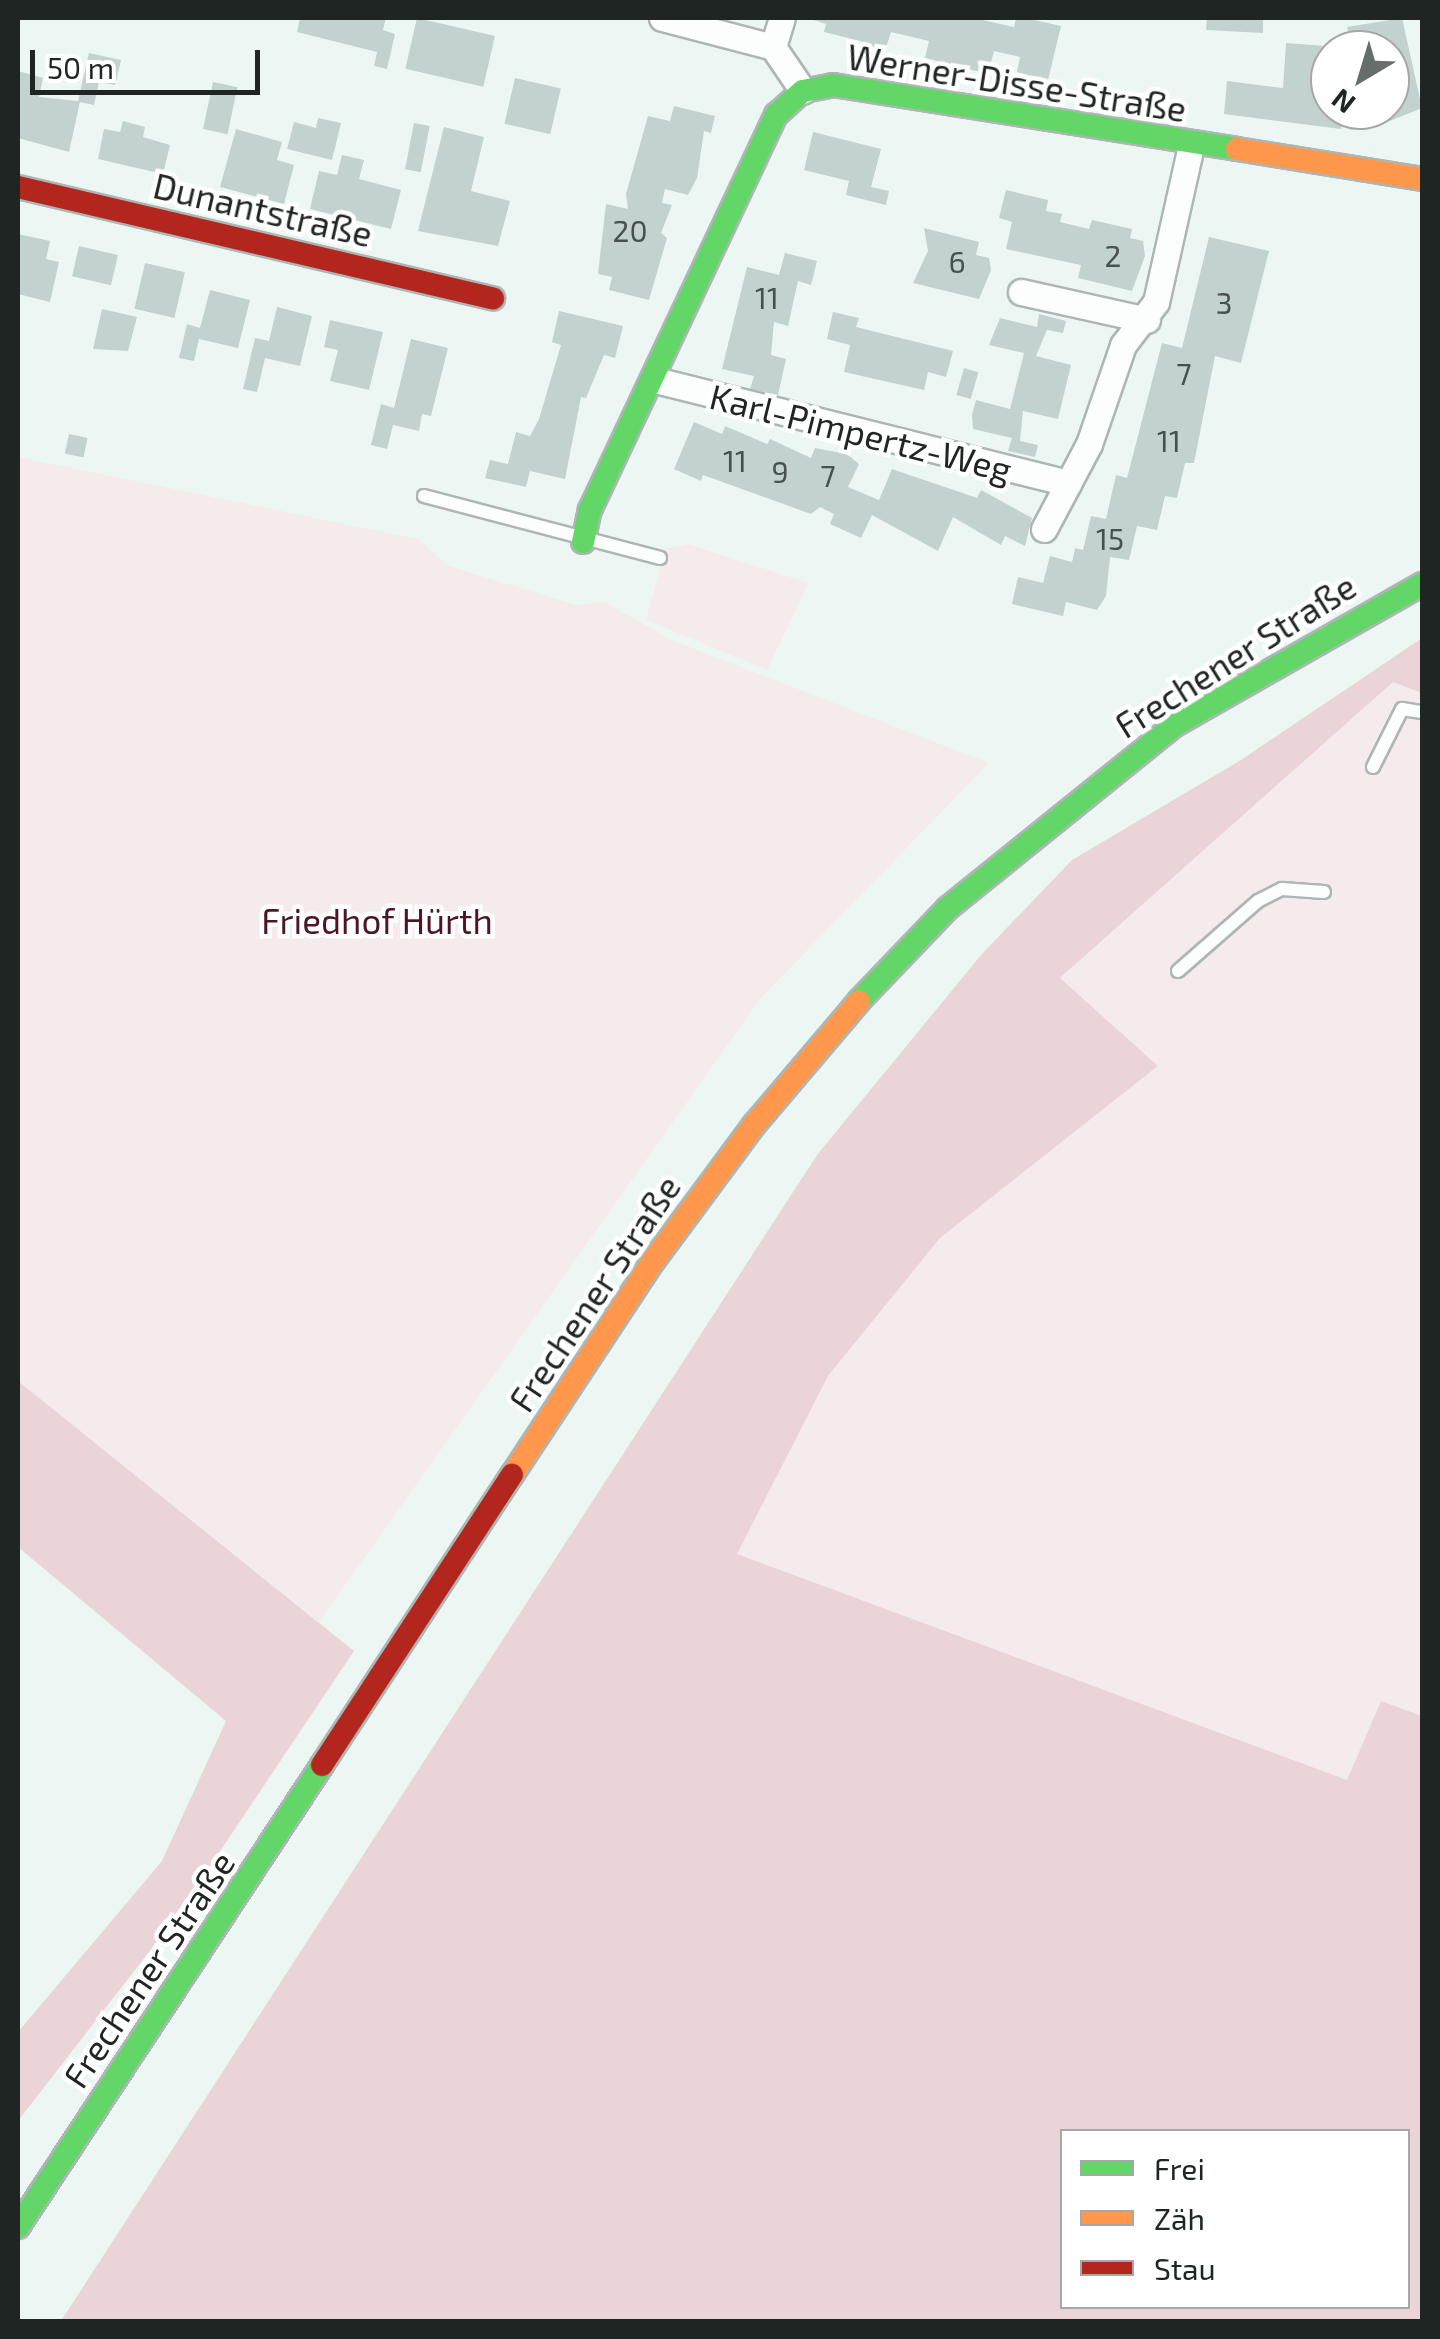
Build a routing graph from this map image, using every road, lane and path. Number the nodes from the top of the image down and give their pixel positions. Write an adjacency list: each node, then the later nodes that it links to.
1 (662, 18): 3 (street)
2 (782, 18): 3 (street)
3 (773, 48): 4 (street)
4 (804, 91): 5 (main road, Werner-Disse-Straße); 11 (main road, Werner-Disse-Straße)
5 (1191, 146): 6 (main road, Werner-Disse-Straße); 10 (street)
6 (1422, 179)
7 (18, 187): 9 (main road, Dunantstraße)
8 (1020, 292): 10 (street)
9 (493, 298)
10 (1146, 320): 12 (street)
11 (655, 380): 12 (street, Karl-Pimpertz-Weg); 15 (main road, Werner-Disse-Straße)
12 (1068, 484): 14 (street)
13 (424, 496): 15 (lane)
14 (1044, 530)
15 (583, 542): 16 (lane)
16 (660, 558)
17 (1422, 584): 22 (main road, Frechener Straße)
18 (1422, 712): 19 (lane)
19 (1374, 767)
20 (1324, 892): 21 (lane)
21 (1178, 971)
22 (18, 2226)

